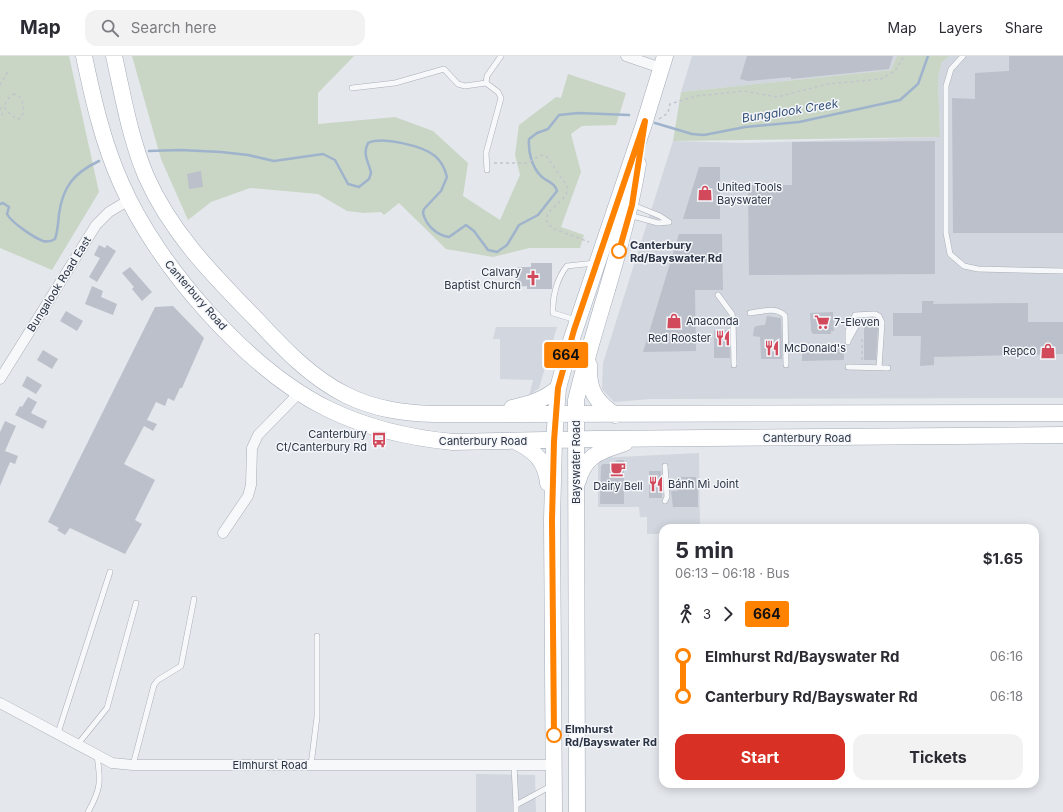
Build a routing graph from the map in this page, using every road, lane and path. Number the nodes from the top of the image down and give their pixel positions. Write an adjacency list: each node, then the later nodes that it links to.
1 (84, 56): 18 (main road, Canterbury Road)
2 (114, 56): 36 (main road)
3 (501, 56): 9 (lane)
4 (626, 56): 7 (street)
5 (904, 56): 15 (path)
6 (963, 56): 22 (lane)
7 (663, 62): 15 (main road, Bayswater Road)
8 (8, 71): 10 (path)
9 (486, 83): 11 (lane); 16 (lane)
10 (0, 85)
11 (352, 88)
12 (4, 107): 12 (path); 13 (path)
13 (0, 108): 14 (path)
14 (3, 116)
15 (646, 120): 19 (main road, Bayswater Road)
16 (486, 164): 17 (lane); 20 (path)
17 (487, 170)
18 (129, 200): 33 (street, Bungalook Road East); 39 (main road, Canterbury Road)
19 (626, 207): 19 (lane); 21 (main road, Bayswater Road); 28 (main road, Bayswater Road)
20 (589, 242)
21 (598, 263): 25 (main road, Bayswater Road); 25 (lane)
22 (1063, 271)
23 (718, 295): 30 (lane)
24 (750, 313): 31 (lane)
25 (577, 320): 38 (main road, Bayswater Road)
26 (859, 321): 34 (lane)
27 (862, 338): 29 (path)
28 (589, 347): 43 (main road, Bayswater Road); 45 (main road)
29 (862, 362)
30 (734, 365)
31 (786, 365)
32 (848, 366): 34 (lane)
33 (3, 368): 37 (street, Bungalook Road East)
34 (880, 368): 35 (lane)
35 (888, 368)
36 (316, 376): 39 (main road); 41 (main road)
37 (0, 379)
38 (558, 388): 41 (main road); 42 (main road, Bayswater Road)
39 (299, 393): 50 (main road, Canterbury Road); 56 (street)
40 (1063, 413): 44 (main road)
41 (473, 414): 42 (main road)
42 (555, 414): 43 (main road); 51 (main road, Bayswater Road)
43 (576, 414): 45 (main road); 48 (main road, Bayswater Road)
44 (795, 414): 45 (main road); 47 (main road)
45 (615, 415)
46 (1063, 435): 47 (main road, Canterbury Road)
47 (800, 438): 49 (main road, Canterbury Road)
48 (576, 439): 49 (main road, Canterbury Road); 51 (main road, Canterbury Road); 53 (main road, Bayswater Road)
49 (638, 439): 53 (main road)
50 (517, 441): 51 (main road, Canterbury Road); 55 (main road)
51 (554, 441): 55 (main road, Bayswater Road)
52 (665, 466): 54 (lane)
53 (576, 488): 65 (main road, Bayswater Road)
54 (664, 502)
55 (552, 520): 69 (main road, Bayswater Road)
56 (223, 533)
57 (110, 572): 62 (lane)
58 (194, 599): 66 (lane)
59 (136, 603): 63 (lane)
60 (316, 636): 67 (lane)
61 (0, 703): 62 (street, Elmhurst Road)
62 (58, 733): 63 (street, Elmhurst Road)
63 (78, 744): 64 (street, Elmhurst Road)
64 (96, 754): 66 (street, Elmhurst Road); 72 (lane)
65 (577, 764): 69 (main road); 75 (main road, Bayswater Road)
66 (133, 765): 67 (street, Elmhurst Road)
67 (311, 765): 68 (street, Elmhurst Road)
68 (514, 765): 69 (street, Elmhurst Road); 71 (lane)
69 (554, 765): 70 (main road, Bayswater Road)
70 (555, 784): 71 (lane); 74 (main road, Bayswater Road)
71 (516, 805): 73 (lane)
72 (88, 812)
73 (516, 812)
74 (554, 812)
75 (577, 812)

